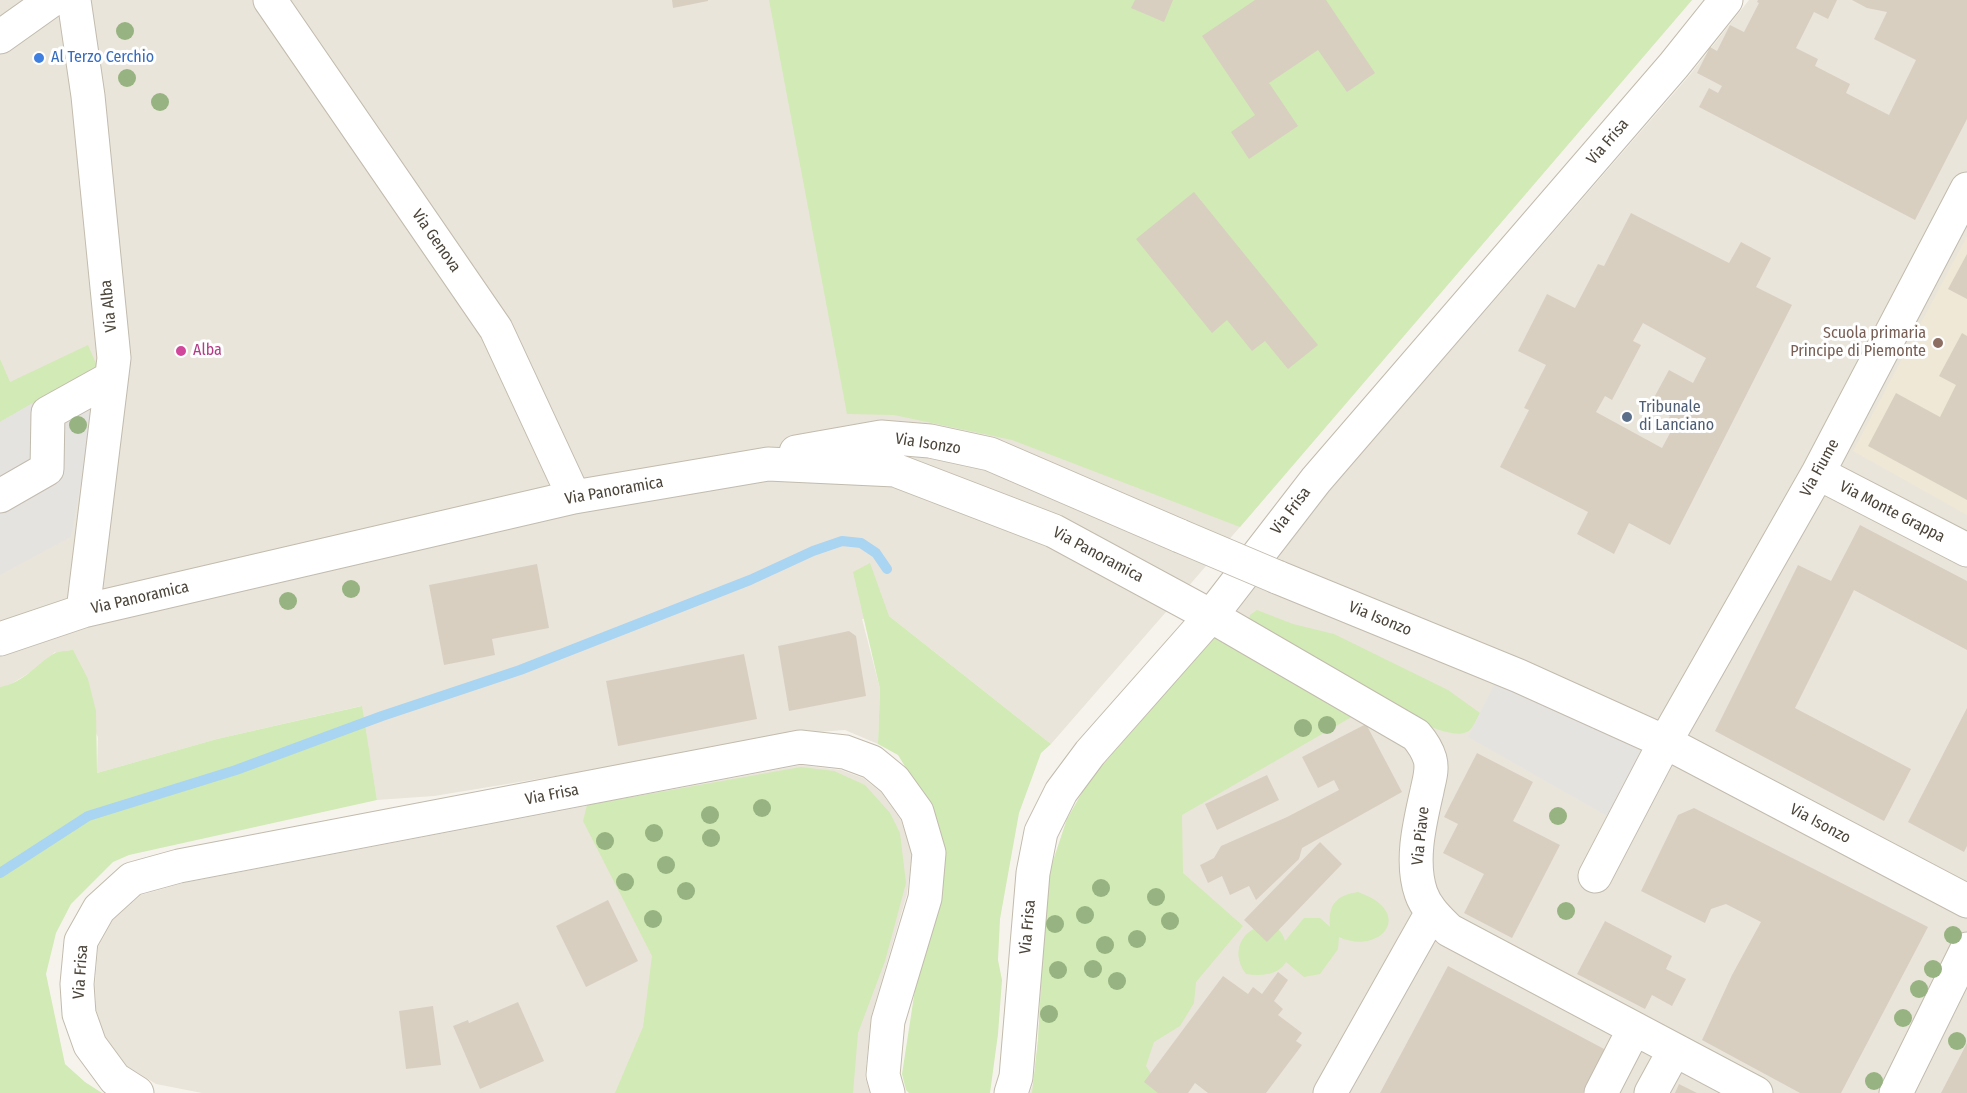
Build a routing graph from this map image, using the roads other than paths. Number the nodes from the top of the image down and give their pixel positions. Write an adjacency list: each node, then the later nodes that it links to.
1 (52, 0): 5 (street)
2 (74, 0): 7 (street, Via Alba)
3 (270, 0): 11 (street, Via Genova)
4 (1726, 0): 14 (street, Via Frisa)
5 (0, 37)
6 (1967, 189): 9 (street, Via Fiume)
7 (111, 378): 10 (street); 13 (street, Via Alba)
8 (768, 464): 11 (street, Via Panoramica); 14 (street, Via Panoramica); 16 (street, Via Isonzo, bridge)
9 (1818, 473): 12 (street, Via Monte Grappa); 16 (street, Via Fiume)
10 (0, 496)
11 (574, 497): 13 (street, Via Panoramica)
12 (1967, 550)
13 (83, 612): 15 (street, Via Panoramica)
14 (1211, 616): 19 (street, Via Piave); 25 (street, Via Frisa)
15 (0, 639)
16 (1665, 742): 17 (street, Via Fiume); 18 (street, Via Isonzo)
17 (1595, 876)
18 (1967, 901)
19 (1432, 912): 21 (street, Via Piave); 26 (street)
20 (1967, 949): 30 (street)
21 (1634, 1029): 22 (street, Via Piave); 27 (street)
22 (1674, 1051): 28 (street); 29 (street, Via Piave)
23 (137, 1093): 24 (street, Via Frisa)
24 (888, 1093)
25 (1011, 1093)
26 (1330, 1093)
27 (1601, 1093)
28 (1651, 1093)
29 (1756, 1093)
30 (1896, 1093)

